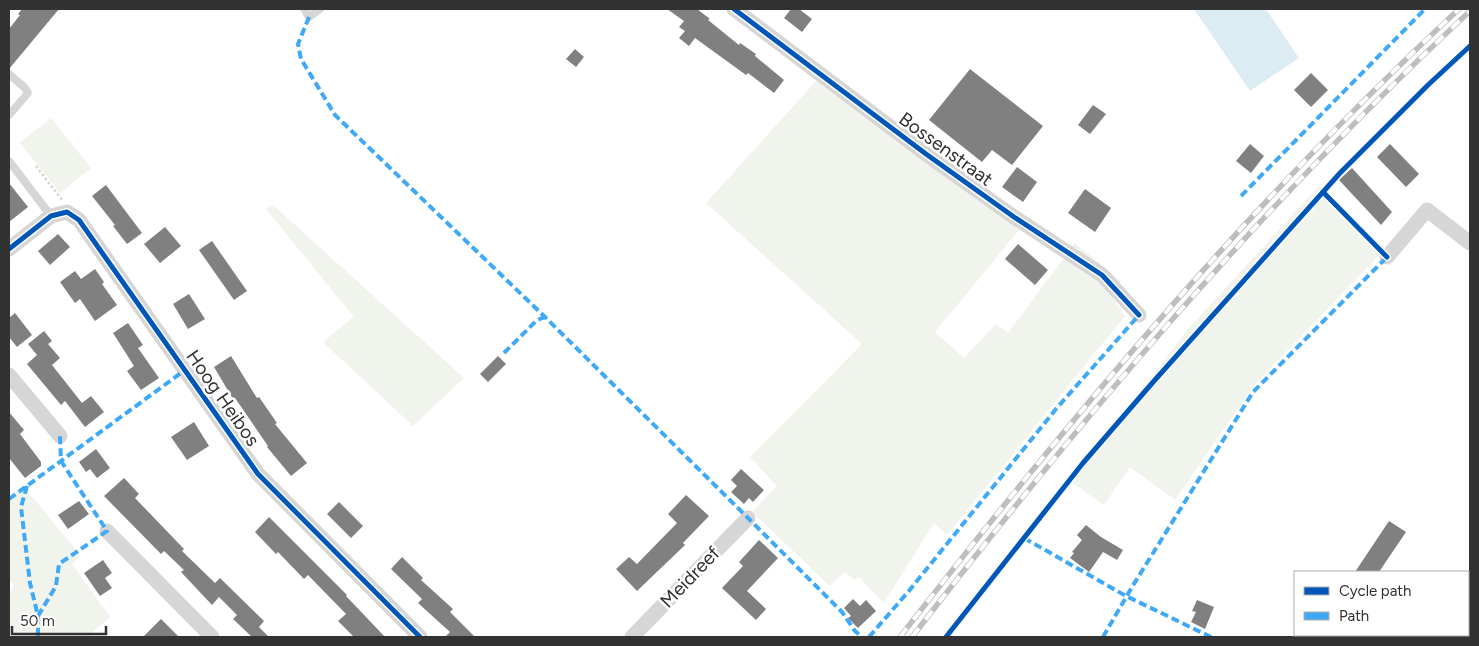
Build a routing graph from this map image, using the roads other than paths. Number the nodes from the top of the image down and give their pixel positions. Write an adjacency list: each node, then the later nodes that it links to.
1 (304, 9): 2 (lane)
2 (320, 9)
3 (734, 9): 11 (street, Bossenstraat)
4 (9, 74): 5 (lane)
5 (9, 116)
6 (9, 161): 7 (lane)
7 (51, 216): 9 (street); 17 (street, Hoog Heibos)
8 (1470, 243): 10 (street)
9 (9, 249)
10 (1387, 257)
11 (1139, 315)
12 (9, 375): 13 (street)
13 (60, 436)
14 (748, 518): 18 (street, Meidreef)
15 (107, 531): 16 (street)
16 (211, 637)
17 (420, 637)
18 (632, 637)

